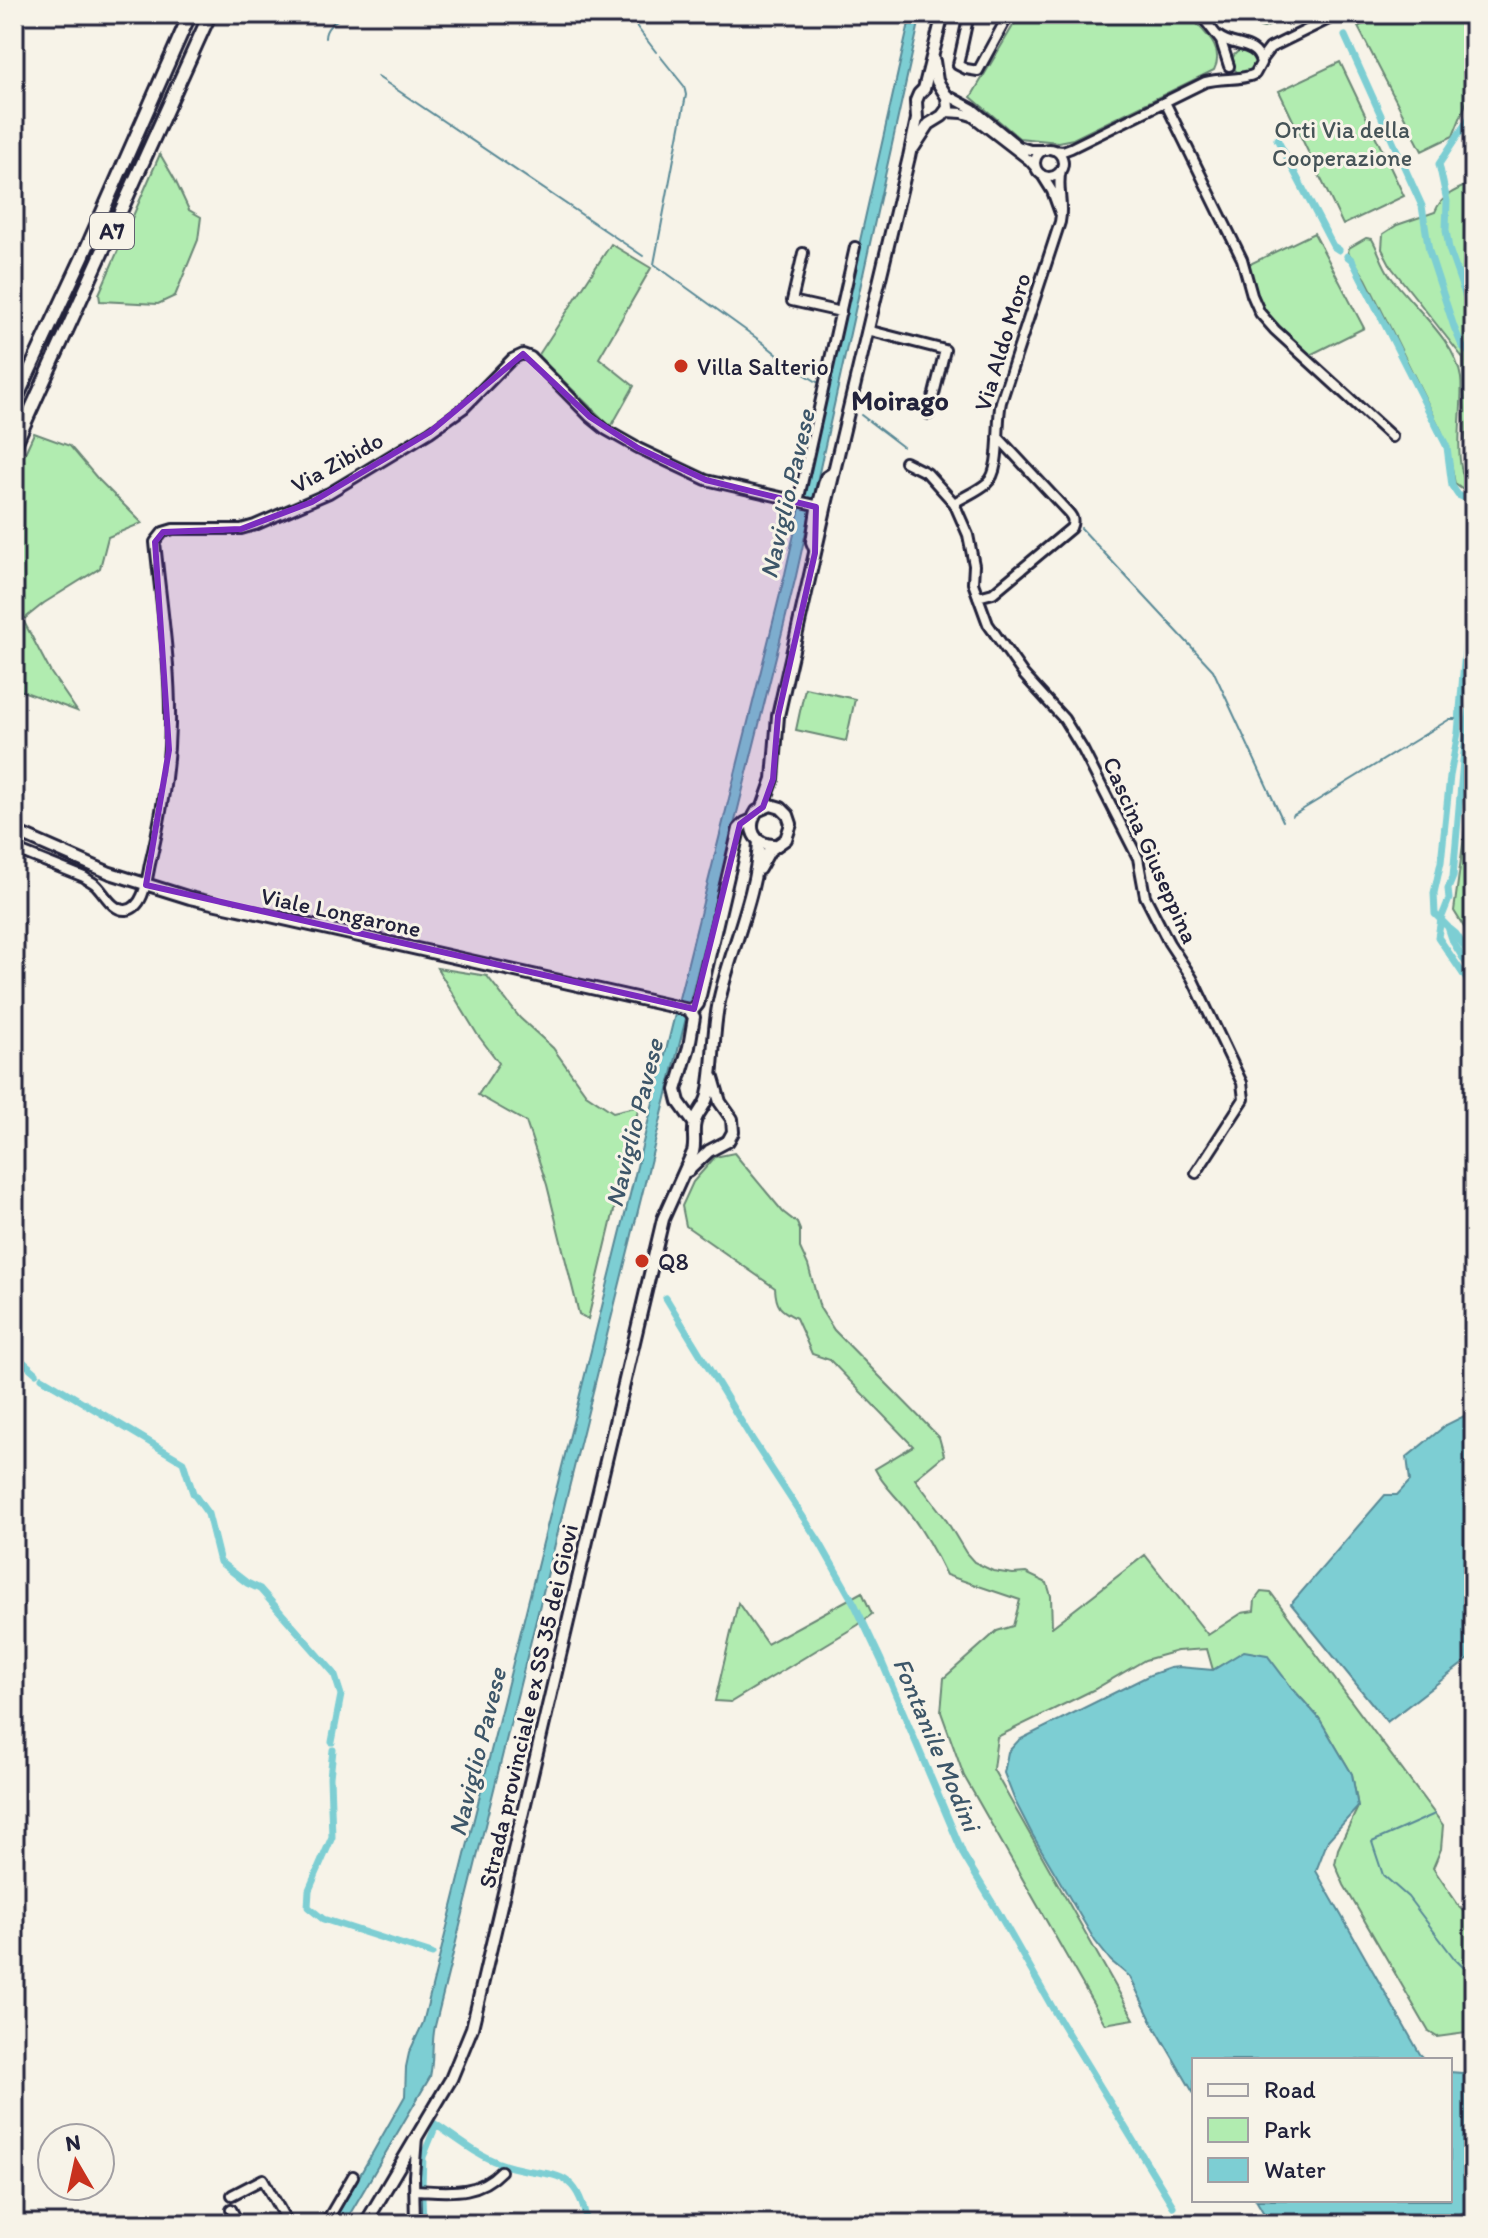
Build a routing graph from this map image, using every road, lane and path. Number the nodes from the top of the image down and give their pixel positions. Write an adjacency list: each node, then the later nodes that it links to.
1 (190, 14): 32 (highway, A7)
2 (210, 14): 36 (highway, A7)
3 (943, 14): 11 (main road)
4 (969, 14): 5 (street)
5 (1009, 14)
6 (1200, 14): 8 (street)
7 (1339, 14): 10 (street)
8 (1218, 36): 9 (street); 13 (street)
9 (1248, 47): 10 (street); 12 (street); 13 (street)
10 (1270, 48): 12 (street)
11 (934, 55): 16 (main road); 17 (main road)
12 (1260, 60): 14 (street)
13 (1228, 61): 14 (street); 15 (street)
14 (1243, 78): 15 (street)
15 (1205, 82): 18 (street)
16 (924, 89): 17 (main road); 19 (main road)
17 (943, 92): 20 (main road); 23 (street)
18 (1165, 102): 22 (street); 35 (street)
19 (918, 111): 21 (main road); 24 (main road)
20 (946, 112): 21 (main road); 26 (street)
21 (933, 120): 24 (main road)
22 (1076, 146): 23 (street); 25 (street)
23 (1050, 150): 25 (street); 26 (street)
24 (909, 157): 31 (main road)
25 (1062, 167): 26 (street); 27 (street, Via Aldo Moro)
26 (1038, 172): 27 (street)
27 (1060, 222): 34 (street, Via Aldo Moro)
28 (855, 247): 30 (street)
29 (803, 253): 30 (street)
30 (841, 312): 39 (street)
31 (867, 330): 33 (street); 38 (main road)
32 (14, 404)
33 (929, 414)
34 (998, 437): 40 (street, Via Aldo Moro); 43 (street)
35 (1392, 437)
36 (14, 447)
37 (905, 462): 40 (street, Cascina Giuseppina)
38 (834, 471): 41 (street); 42 (main road)
39 (798, 502): 41 (street, Via Zibido); 53 (street, Via Zibido)
40 (954, 503): 43 (street, Cascina Giuseppina)
41 (815, 505): 42 (street)
42 (815, 553): 44 (main road)
43 (978, 597): 60 (street, Cascina Giuseppina)
44 (773, 779): 45 (main road); 46 (main road)
45 (763, 807): 46 (main road); 47 (main road)
46 (781, 808): 50 (main road, Strada provinciale ex SS 35 dei Giovi)
47 (752, 820): 49 (main road, Strada provinciale ex SS 35 dei Giovi); 54 (main road)
48 (14, 831): 53 (main road, Viale Longarone)
49 (759, 841): 50 (main road); 52 (main road, Strada provinciale ex SS 35 dei Giovi)
50 (774, 845): 52 (main road, Strada provinciale ex SS 35 dei Giovi)
51 (14, 849): 53 (street)
52 (753, 882): 55 (main road, Strada provinciale ex SS 35 dei Giovi)
53 (146, 885): 54 (main road, Viale Longarone)
54 (689, 1010): 58 (main road)
55 (712, 1066): 56 (main road, Strada provinciale ex SS 35 dei Giovi); 57 (main road, Strada provinciale ex SS 35 dei Giovi)
56 (702, 1111): 57 (main road); 58 (main road, Strada provinciale ex SS 35 dei Giovi)
57 (727, 1112): 59 (main road, Strada provinciale ex SS 35 dei Giovi)
58 (695, 1127): 59 (main road); 61 (main road, Strada provinciale ex SS 35 dei Giovi)
59 (723, 1144): 61 (main road, Strada provinciale ex SS 35 dei Giovi)
60 (1196, 1173)
61 (681, 1178): 62 (main road, Strada provinciale ex SS 35 dei Giovi)
62 (417, 2137): 63 (main road, Strada provinciale ex SS 35 dei Giovi); 66 (street)
63 (397, 2170): 66 (street); 73 (main road, Strada provinciale ex SS 35 dei Giovi)
64 (501, 2171): 67 (street)
65 (353, 2176): 70 (street)
66 (414, 2176): 67 (street)
67 (414, 2190): 74 (street)
68 (232, 2195): 72 (street)
69 (231, 2209): 71 (street)
70 (329, 2223)
71 (239, 2224)
72 (288, 2224)
73 (365, 2224)
74 (415, 2224)

